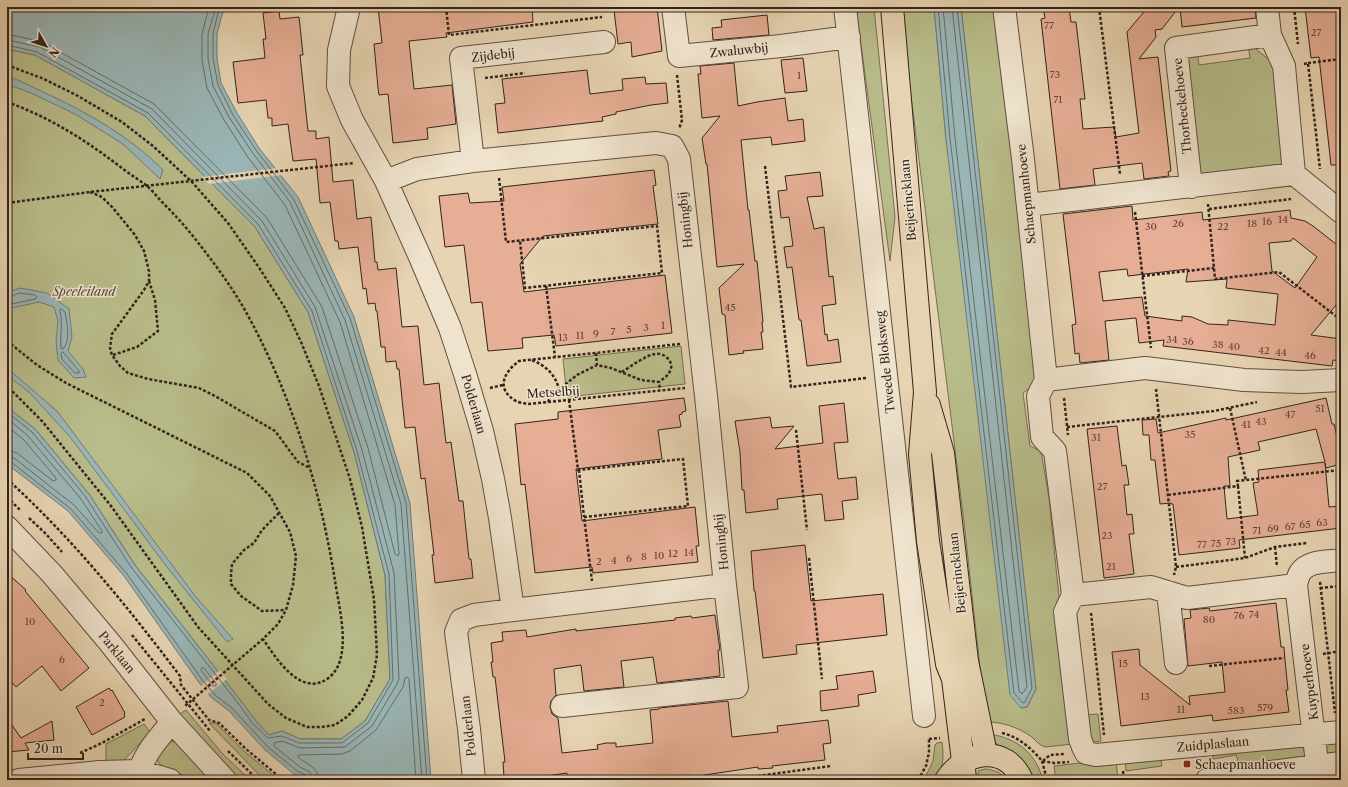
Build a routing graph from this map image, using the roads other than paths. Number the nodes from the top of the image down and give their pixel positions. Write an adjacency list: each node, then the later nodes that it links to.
1 (349, 7): 12 (street, Polderlaan)
2 (673, 7): 8 (street, Zwaluwbij)
3 (845, 7): 8 (street, Tweede Bloksweg)
4 (892, 7): 18 (main road, Beijerincklaan)
5 (1004, 7): 14 (street, Schaepmanhoeve)
6 (1268, 7): 7 (street)
7 (1270, 35): 11 (street); 13 (street, Thorbeckehoeve)
8 (849, 37): 29 (street, Tweede Bloksweg)
9 (604, 42): 10 (street, Zijdebij)
10 (473, 161): 12 (street); 21 (street, Honingbij)
11 (1294, 174): 13 (street); 15 (street)
12 (386, 181): 25 (street, Polderlaan)
13 (1198, 186): 14 (street)
14 (1028, 205): 16 (street, Schaepmanhoeve)
15 (1341, 212)
16 (1046, 380): 17 (street); 24 (street, Schaepmanhoeve)
17 (1341, 380)
18 (925, 392): 33 (main road, Beijerincklaan); 37 (main road, Beijerincklaan)
19 (7, 527): 28 (street, Parklaan)
20 (1341, 560): 22 (street)
21 (725, 584): 25 (street, Honingbij); 27 (street, Honingbij)
22 (1297, 588): 23 (street); 31 (street, Kuyperhoeve)
23 (1168, 592): 24 (street); 26 (street)
24 (1081, 594): 32 (street, Schaepmanhoeve)
25 (513, 610): 41 (street, Polderlaan)
26 (1176, 663)
27 (562, 706)
28 (167, 715): 35 (street); 40 (street, Parklaan)
29 (924, 716)
30 (1339, 733): 31 (street, Zuidplaslaan)
31 (1315, 735): 32 (street, Zuidplaslaan); 36 (street, Kuyperhoeve)
32 (1096, 753)
33 (986, 754): 37 (main road); 42 (main road)
34 (1341, 763): 36 (street)
35 (139, 771): 38 (street); 39 (street)
36 (1319, 773): 43 (street)
37 (956, 774)
38 (19, 780)
39 (170, 780)
40 (225, 780)
41 (474, 780)
42 (1022, 780)
43 (1207, 780)

